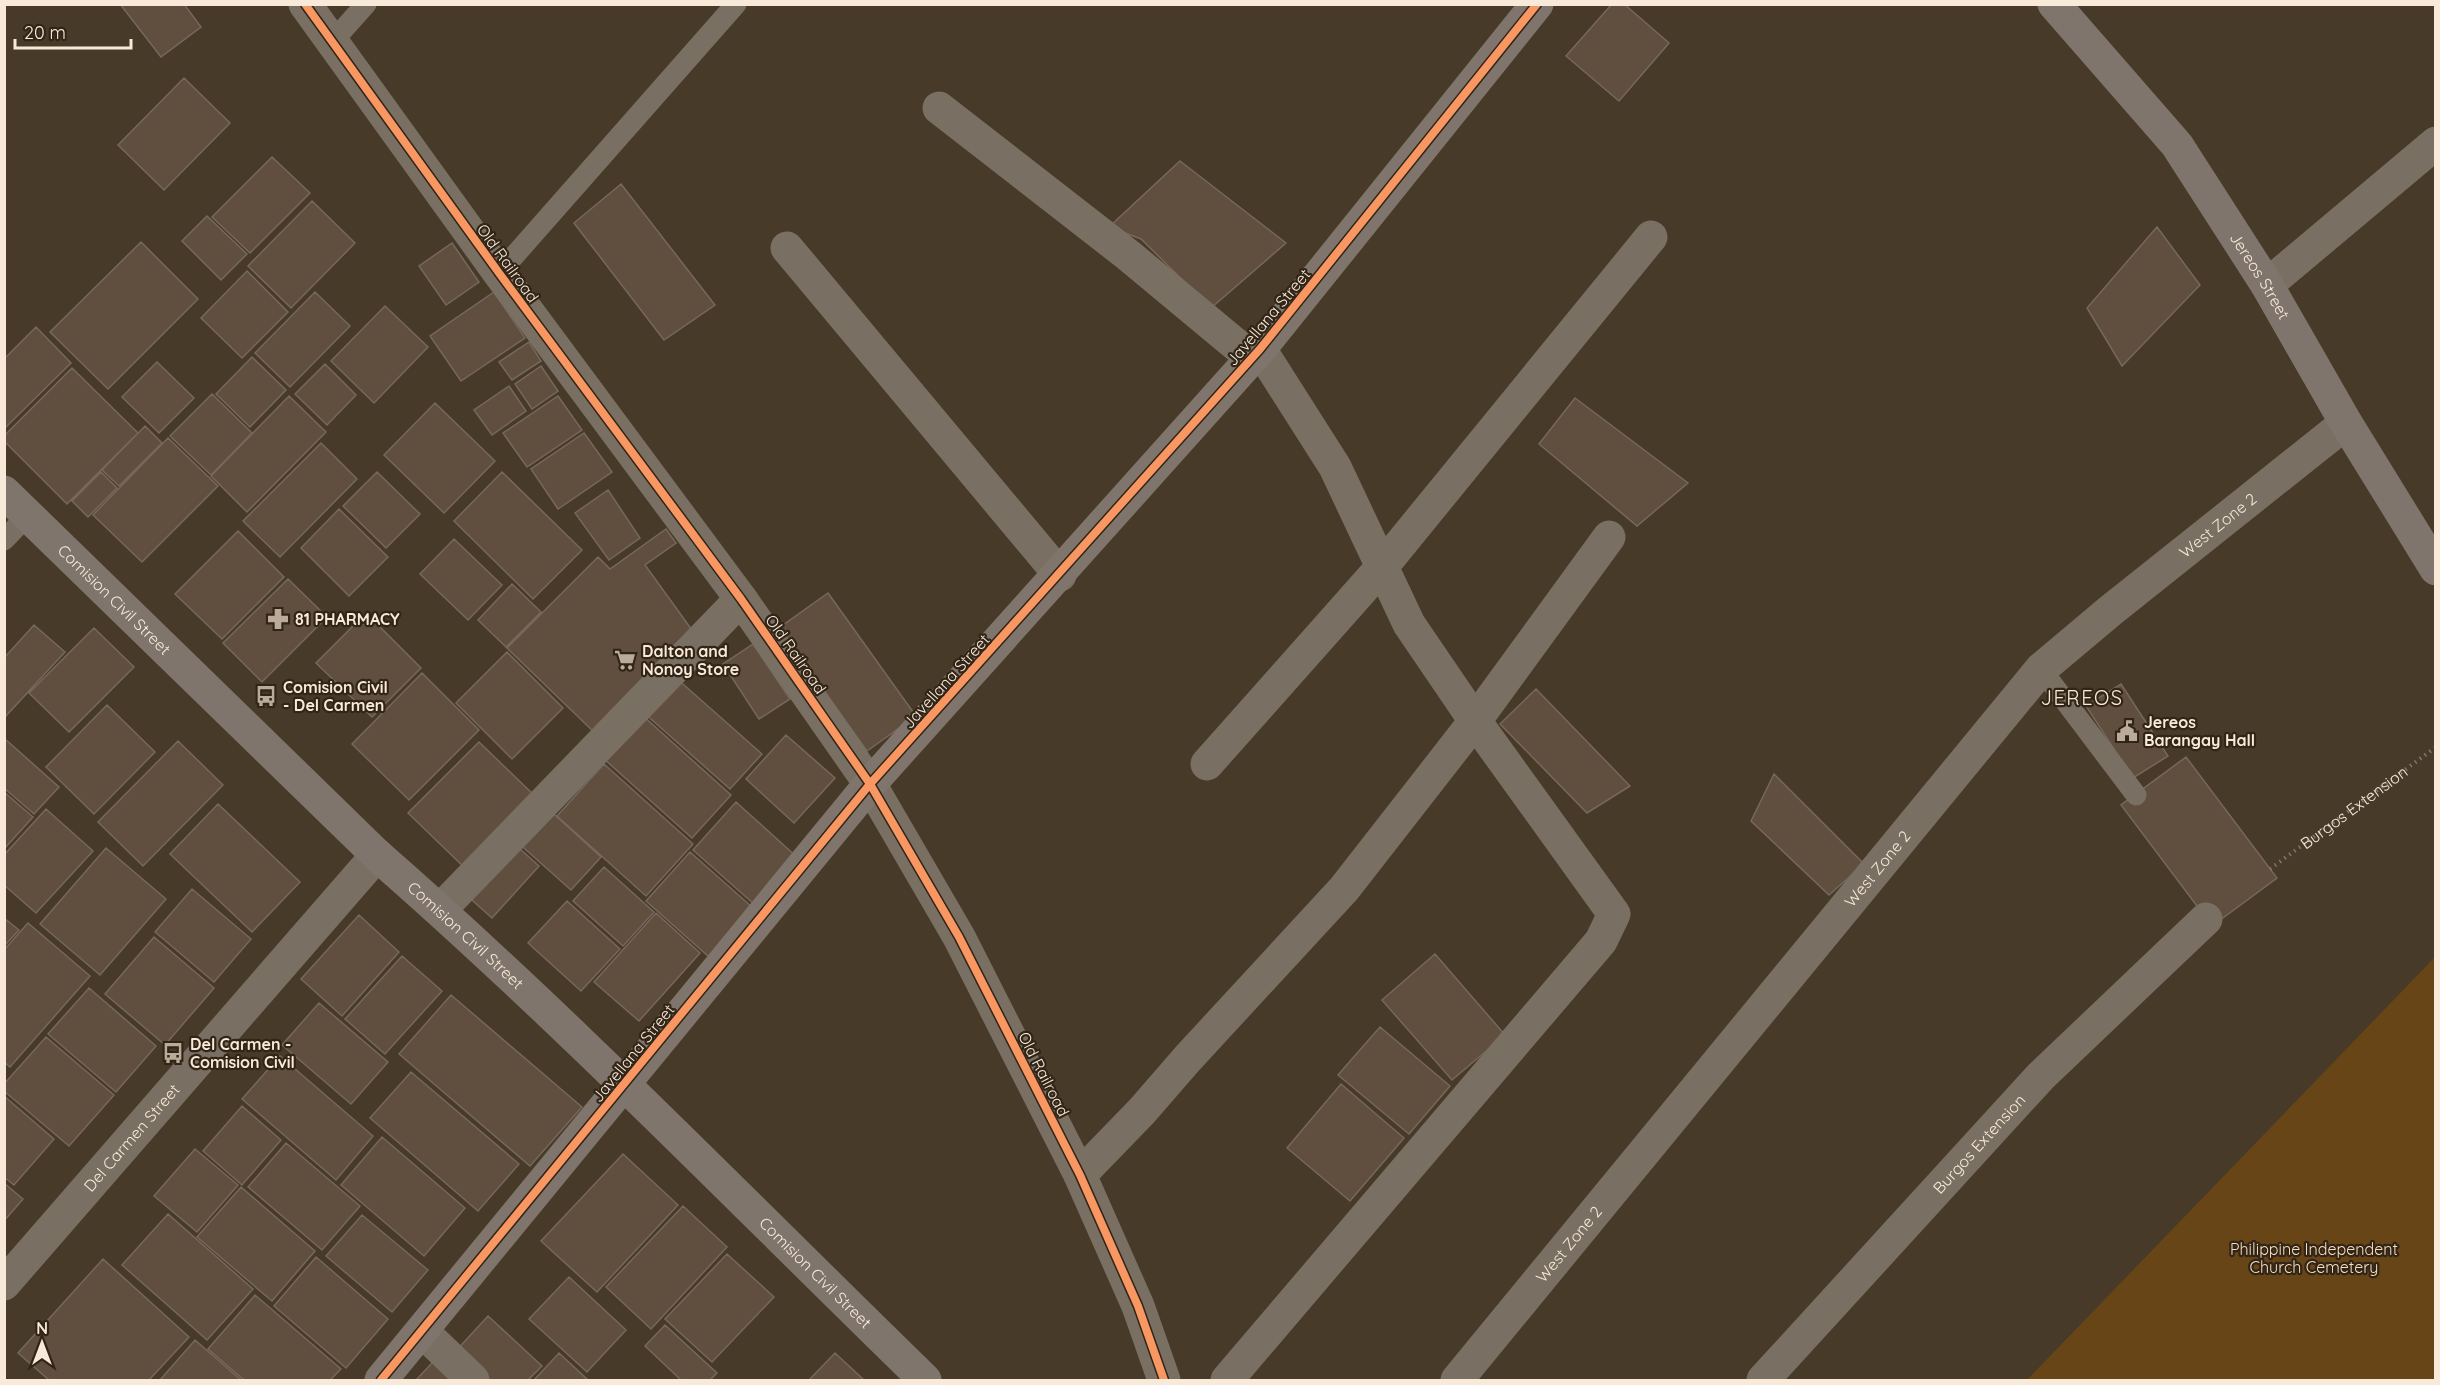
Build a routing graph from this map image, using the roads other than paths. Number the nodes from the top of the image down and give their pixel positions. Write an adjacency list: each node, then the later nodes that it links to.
1 (304, 4): 6 (street, Old Railroad)
2 (366, 4): 6 (lane)
3 (736, 4): 11 (lane)
4 (1537, 4): 13 (street, Javellana Street)
5 (2054, 4): 12 (street, Jereos Street)
6 (332, 42): 11 (street, Old Railroad)
7 (939, 108): 13 (street)
8 (2436, 143): 12 (street)
9 (1651, 237): 19 (street)
10 (787, 248): 21 (street)
11 (499, 273): 22 (street, Old Railroad)
12 (2266, 285): 14 (street, Jereos Street)
13 (1256, 354): 19 (street); 21 (street, Javellana Street)
14 (2346, 423): 20 (street, Jereos Street); 23 (street, West Zone 2)
15 (4, 492): 16 (street, Comision Civil Street)
16 (28, 514): 18 (lane); 28 (street, Comision Civil Street)
17 (1609, 537): 24 (street)
18 (4, 540)
19 (1381, 568): 24 (street); 25 (street)
20 (2436, 569)
21 (1060, 574): 26 (street, Javellana Street)
22 (741, 599): 26 (street, Old Railroad); 29 (street)
23 (2041, 669): 27 (lane); 35 (street, West Zone 2)
24 (1475, 721): 32 (street); 40 (street)
25 (1207, 764)
26 (870, 784): 31 (street, Javellana Street); 32 (street, Old Railroad)
27 (2136, 795)
28 (377, 855): 29 (street, Comision Civil Street); 33 (street, Del Carmen Street)
29 (440, 910): 31 (street, Comision Civil Street)
30 (2206, 919): 41 (street, Burgos Extension)
31 (624, 1086): 34 (street, Javellana Street); 38 (street, Comision Civil Street)
32 (1080, 1175): 39 (street, Old Railroad)
33 (4, 1284)
34 (423, 1332): 36 (street, Javellana Street); 37 (street)
35 (1460, 1376)
36 (381, 1380)
37 (473, 1380)
38 (925, 1380)
39 (1164, 1380)
40 (1227, 1380)
41 (1763, 1380)

